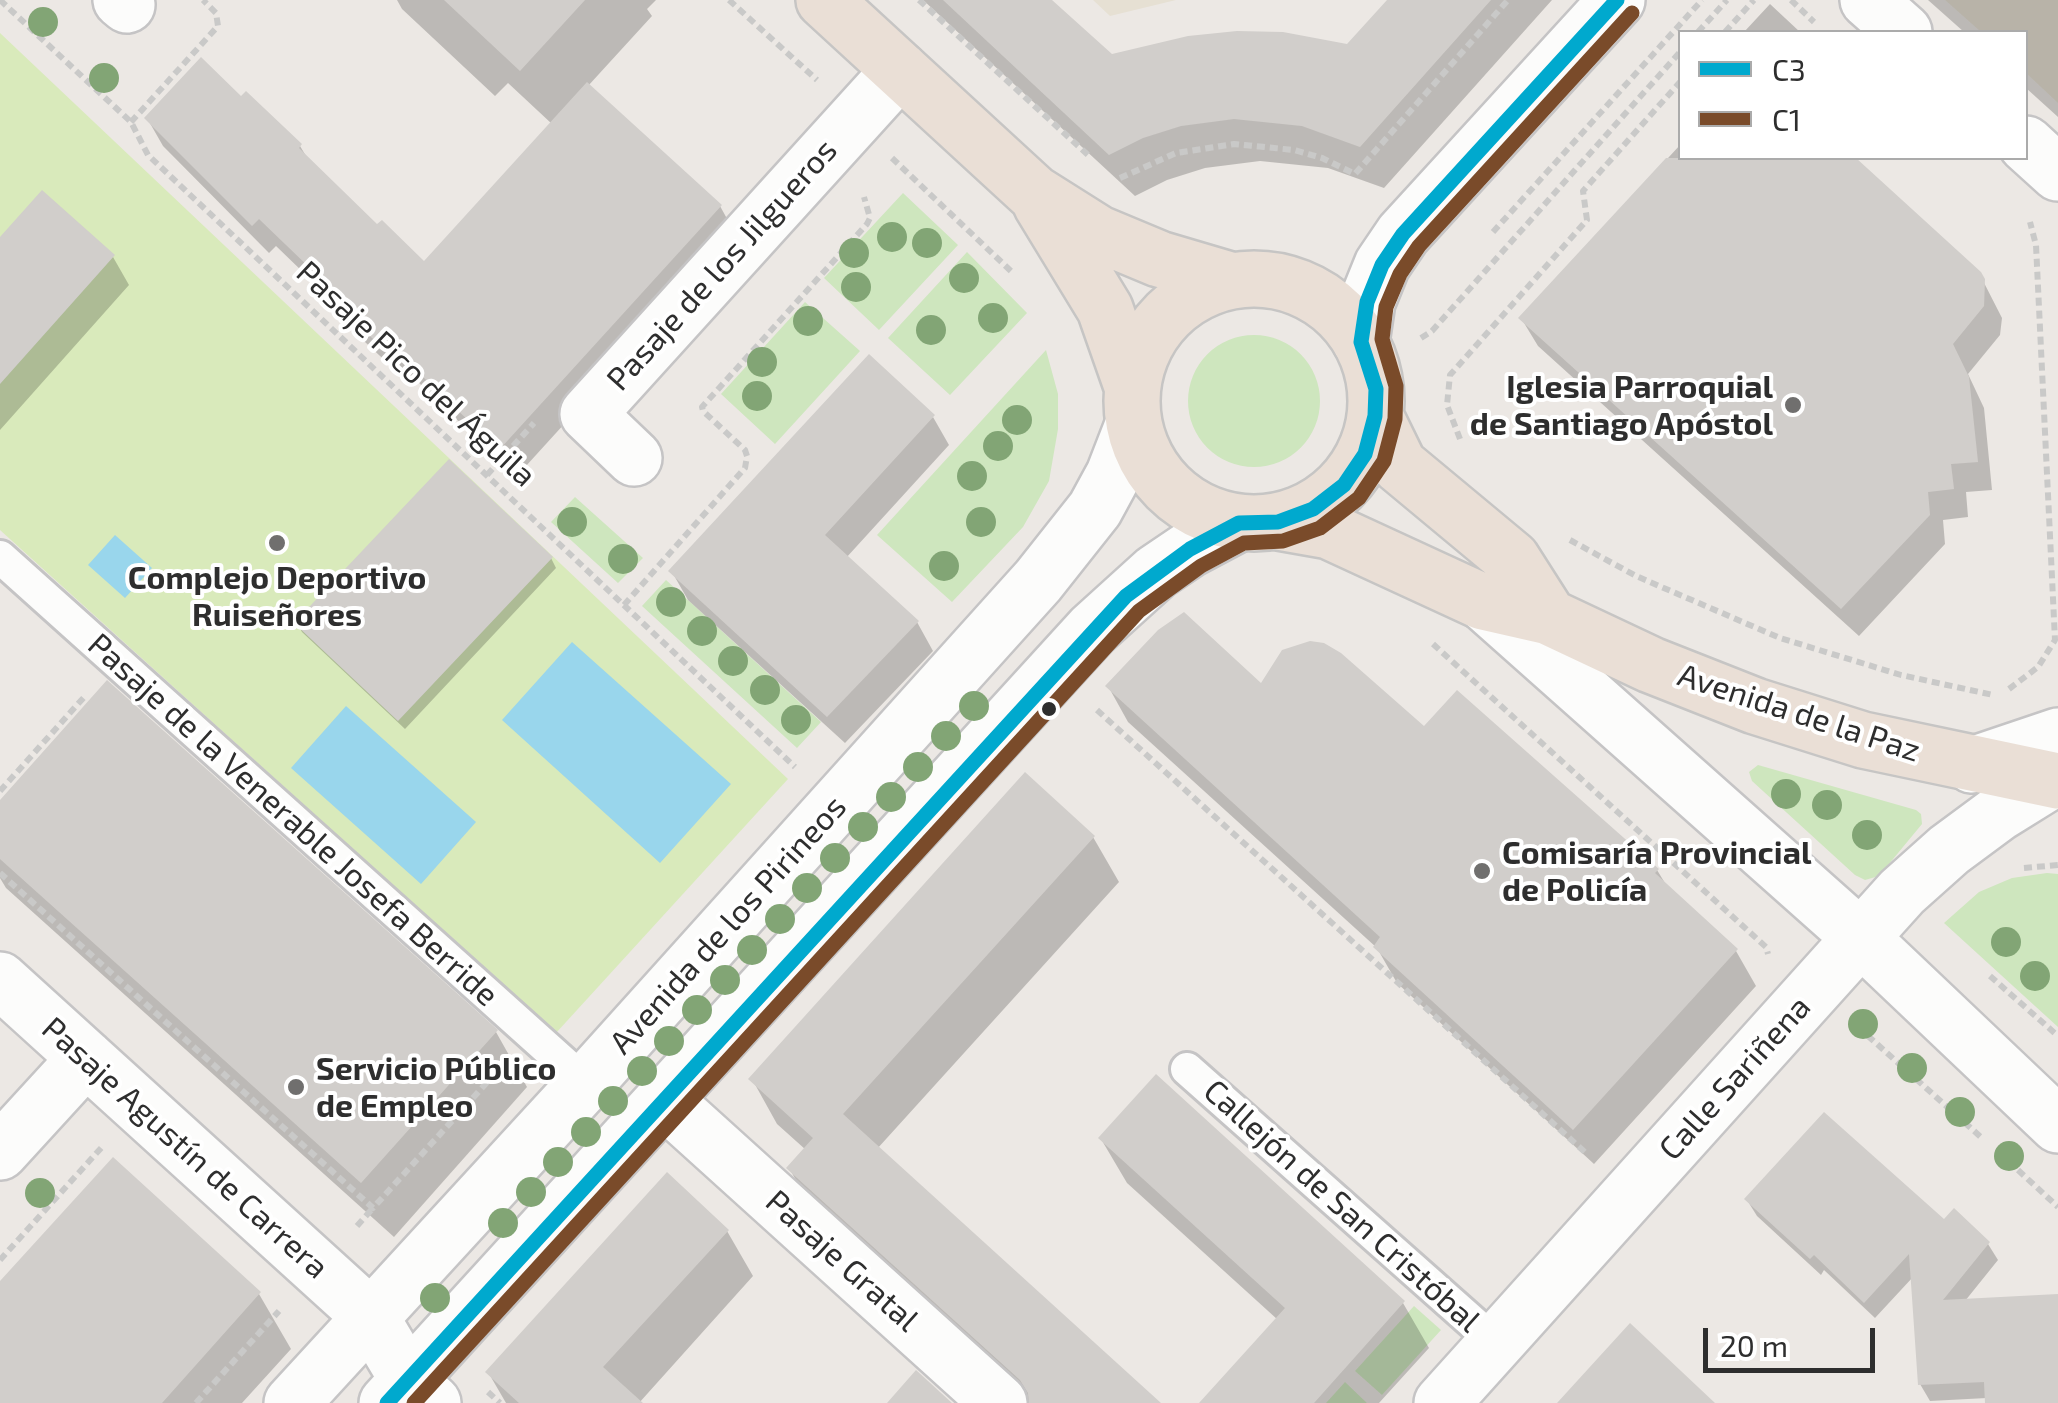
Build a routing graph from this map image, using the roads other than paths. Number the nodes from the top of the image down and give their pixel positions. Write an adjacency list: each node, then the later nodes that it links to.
1 (824, 0): 5 (highway)
2 (1617, 0): 10 (street)
3 (1868, 0): 4 (street)
4 (1902, 30)
5 (900, 70): 7 (highway); 13 (street, Pasaje de los Jilgueros)
6 (2028, 150): 8 (street)
7 (1034, 193): 9 (highway); 11 (highway)
8 (2043, 195)
9 (1230, 280): 10 (highway); 11 (highway)
10 (1366, 352): 12 (highway)
11 (1132, 405): 14 (highway); 23 (street, Avenida de los Pirineos)
12 (1375, 416): 14 (highway); 17 (highway)
13 (634, 458)
14 (1258, 522): 16 (highway, Avenida de la Paz); 29 (street)
15 (0, 558): 23 (lane, Pasaje de la Venerable Josefa Berride)
16 (1483, 602): 17 (highway, Avenida de la Paz); 19 (street, Avenida de la Paz)
17 (1548, 616): 18 (highway, Avenida de la Paz)
18 (2056, 766): 19 (street, Calle Sariñena)
19 (1861, 938): 25 (street, Avenida de la Paz); 28 (street, Calle Sariñena)
20 (0, 980): 21 (street, Pasaje Agustín de Carrera)
21 (86, 1058): 26 (street); 27 (street, Pasaje Agustín de Carrera)
22 (1187, 1069): 28 (lane, Callejón de San Cristóbal)
23 (586, 1083): 27 (street, Avenida de los Pirineos)
24 (685, 1119): 31 (street, Pasaje Gratal)
25 (2058, 1124)
26 (0, 1152)
27 (370, 1316): 29 (street, Pasaje Agustín de Carrera); 30 (street, Avenida de los Pirineos)
28 (1496, 1343): 32 (street, Calle Sariñena)
29 (409, 1395)
30 (292, 1403)
31 (999, 1403)
32 (1442, 1403)

